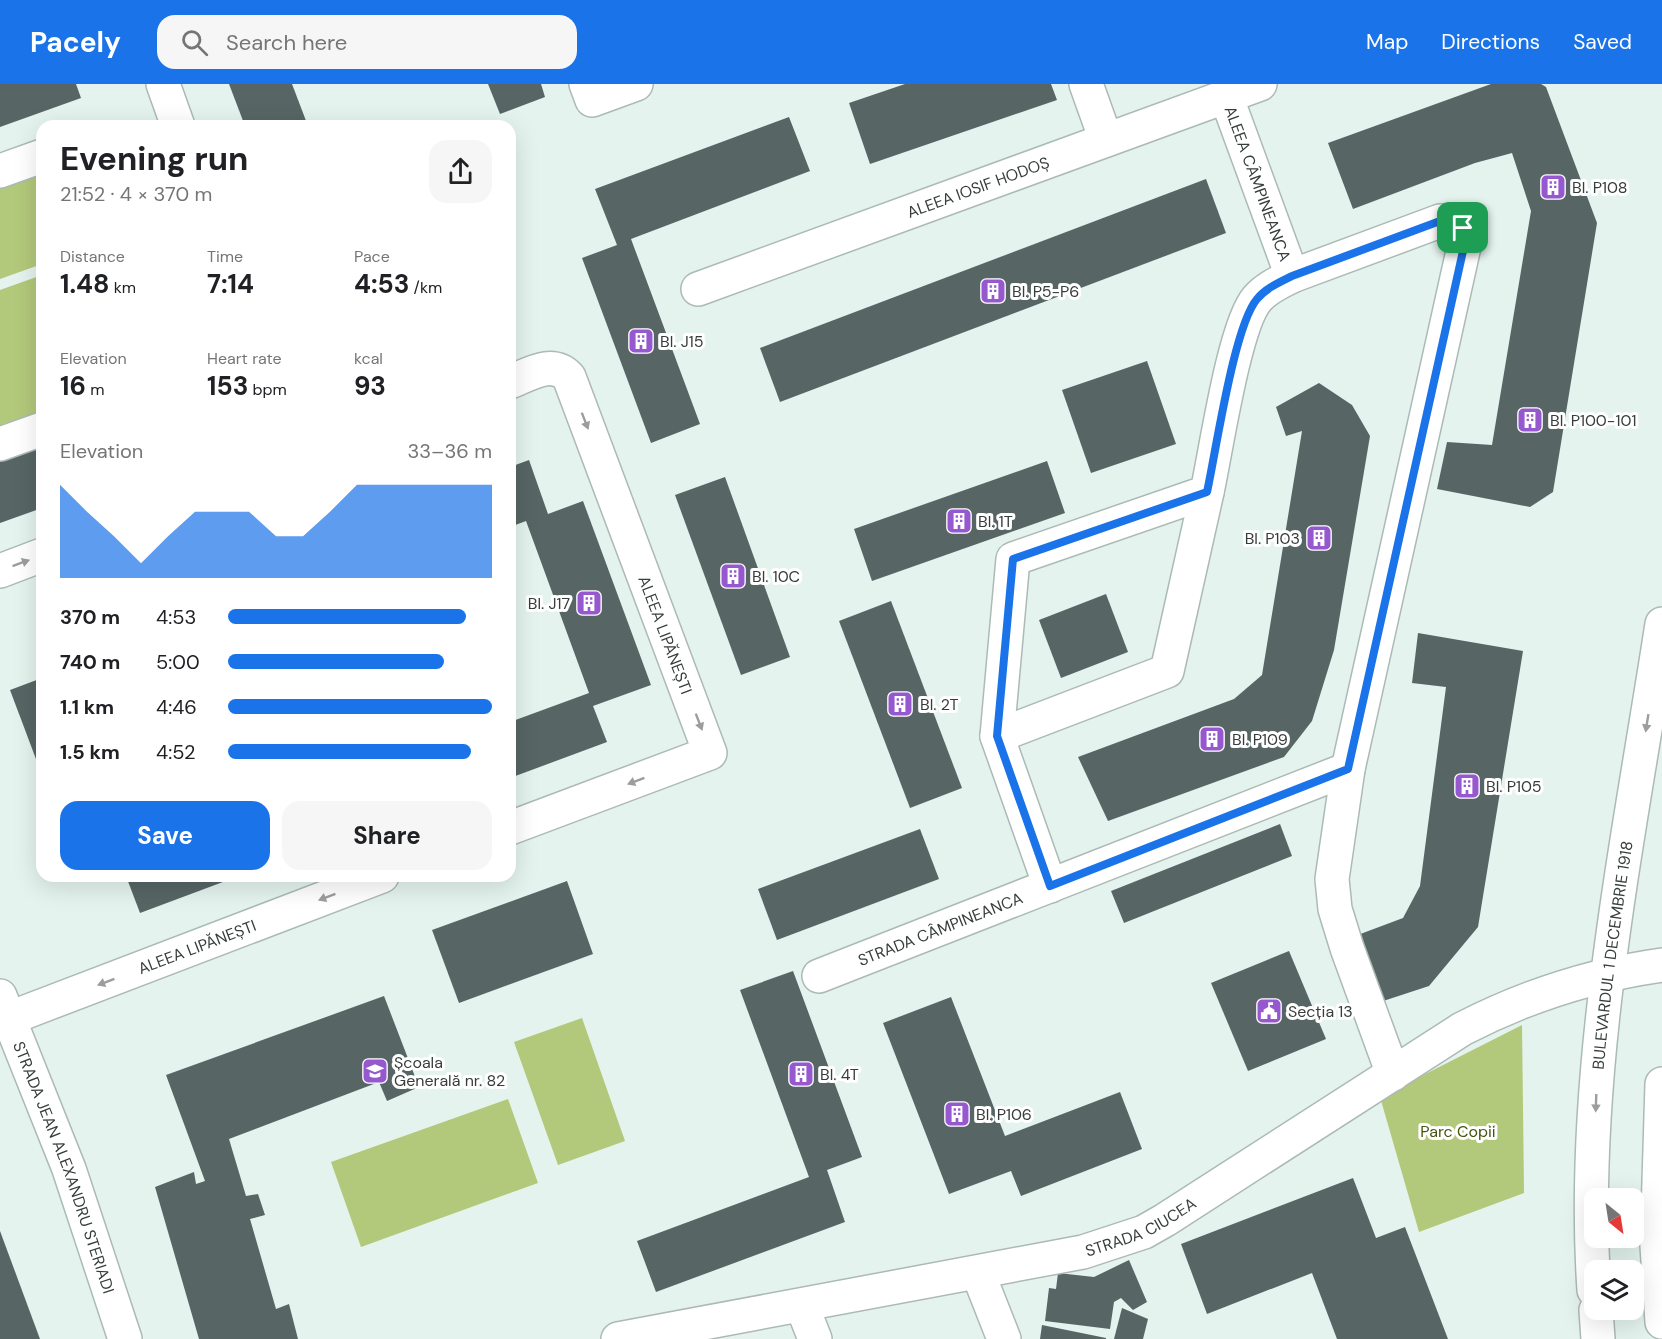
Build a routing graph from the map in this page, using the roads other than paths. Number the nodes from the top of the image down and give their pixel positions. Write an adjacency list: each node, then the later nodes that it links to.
1 (163, 84): 7 (street)
2 (636, 84): 5 (street)
3 (1086, 84): 8 (street)
4 (1260, 84): 6 (street, ALEEA IOSIF HODOȘ)
5 (589, 92)
6 (1226, 96): 8 (street, ALEEA IOSIF HODOȘ); 11 (street, ALEEA CÂMPINEANCA)
7 (176, 120)
8 (1106, 140): 12 (street, ALEEA IOSIF HODOȘ)
9 (36, 158): 10 (street)
10 (0, 171)
11 (1292, 276): 16 (street, ALEEA CÂMPINEANCA); 21 (street)
12 (698, 289)
13 (516, 380): 22 (street, ALEEA LIPĂNEȘTI, one-way to 22)
14 (36, 431): 15 (street)
15 (0, 444)
16 (1207, 492): 20 (street, ALEEA CÂMPINEANCA); 20 (street)
17 (36, 557): 18 (street, one-way to 17)
18 (0, 571)
19 (1662, 624): 26 (street, BULEVARDUL 1 DECEMBRIE 1918, one-way to 26)
20 (997, 736): 24 (street)
21 (1348, 769): 24 (street, STRADA CÂMPINEANCA); 29 (street)
22 (516, 826)
23 (365, 882): 28 (street, ALEEA LIPĂNEȘTI, one-way to 28)
24 (1050, 886): 27 (street, STRADA CÂMPINEANCA)
25 (1662, 965): 26 (street, STRADA CIUCEA)
26 (1609, 974): 29 (street, STRADA CIUCEA); 31 (street, BULEVARDUL 1 DECEMBRIE 1918, one-way to 31)
27 (819, 976)
28 (5, 1007): 37 (street, STRADA JEAN ALEXANDRU STERIADI)
29 (1393, 1074): 32 (street, STRADA CIUCEA)
30 (1662, 1084): 35 (street)
31 (1592, 1260)
32 (978, 1273): 33 (street, STRADA CIUCEA); 39 (street)
33 (802, 1306): 36 (street, STRADA CIUCEA); 38 (street)
34 (1597, 1320): 40 (street)
35 (1662, 1322)
36 (629, 1338)
37 (125, 1339)
38 (814, 1339)
39 (1004, 1339)
40 (1598, 1339)

